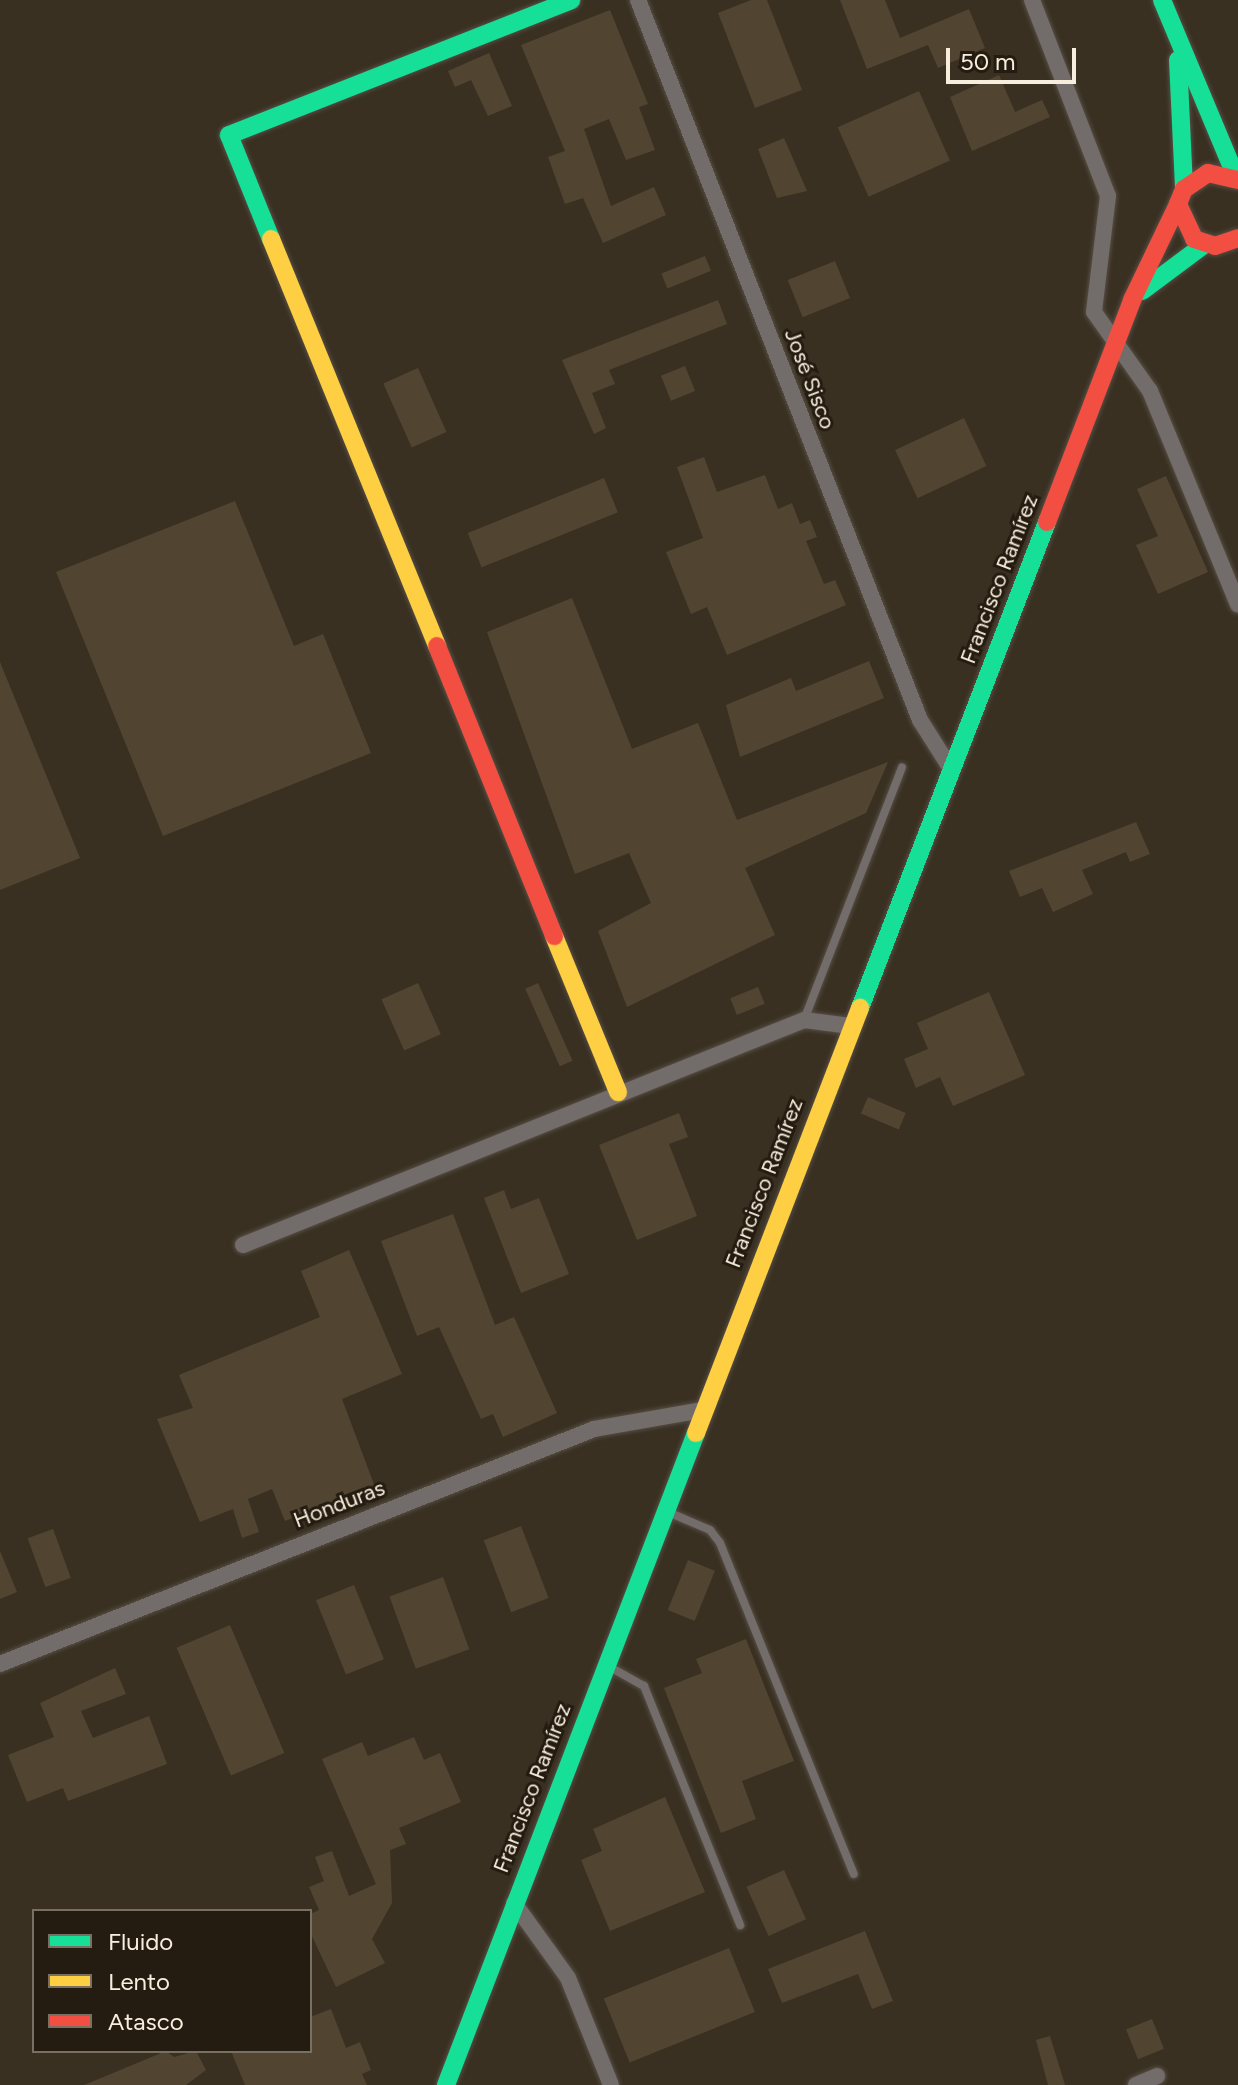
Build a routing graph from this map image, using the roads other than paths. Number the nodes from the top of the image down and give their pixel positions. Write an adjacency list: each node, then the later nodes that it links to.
1 (571, 0): 17 (street)
2 (638, 0): 14 (street, José Sisco)
3 (1032, 0): 11 (street)
4 (1162, 0): 5 (street)
5 (1173, 27): 6 (street); 7 (street)
6 (1237, 180): 7 (street)
7 (1181, 197): 8 (street); 10 (street, Francisco Ramírez)
8 (1205, 244): 9 (street); 10 (street, Francisco Ramírez)
9 (1234, 244)
10 (1132, 300): 11 (street, Francisco Ramírez)
11 (1115, 347): 12 (street); 14 (street, Francisco Ramírez)
12 (1238, 605)
13 (902, 767): 15 (lane)
14 (951, 769): 16 (street, Francisco Ramírez)
15 (804, 1020): 16 (street); 17 (street)
16 (851, 1026): 19 (street, Francisco Ramírez)
17 (618, 1092): 18 (street)
18 (243, 1245)
19 (702, 1410): 20 (street, Francisco Ramírez); 21 (street, Honduras)
20 (663, 1511): 22 (street, Francisco Ramírez); 23 (lane)
21 (0, 1664)
22 (605, 1665): 24 (street, Francisco Ramírez); 25 (lane)
23 (854, 1874)
24 (514, 1903): 27 (street, Francisco Ramírez); 28 (street)
25 (740, 1925)
26 (1157, 2076): 29 (street)
27 (446, 2085)
28 (611, 2085)
29 (1136, 2085)

